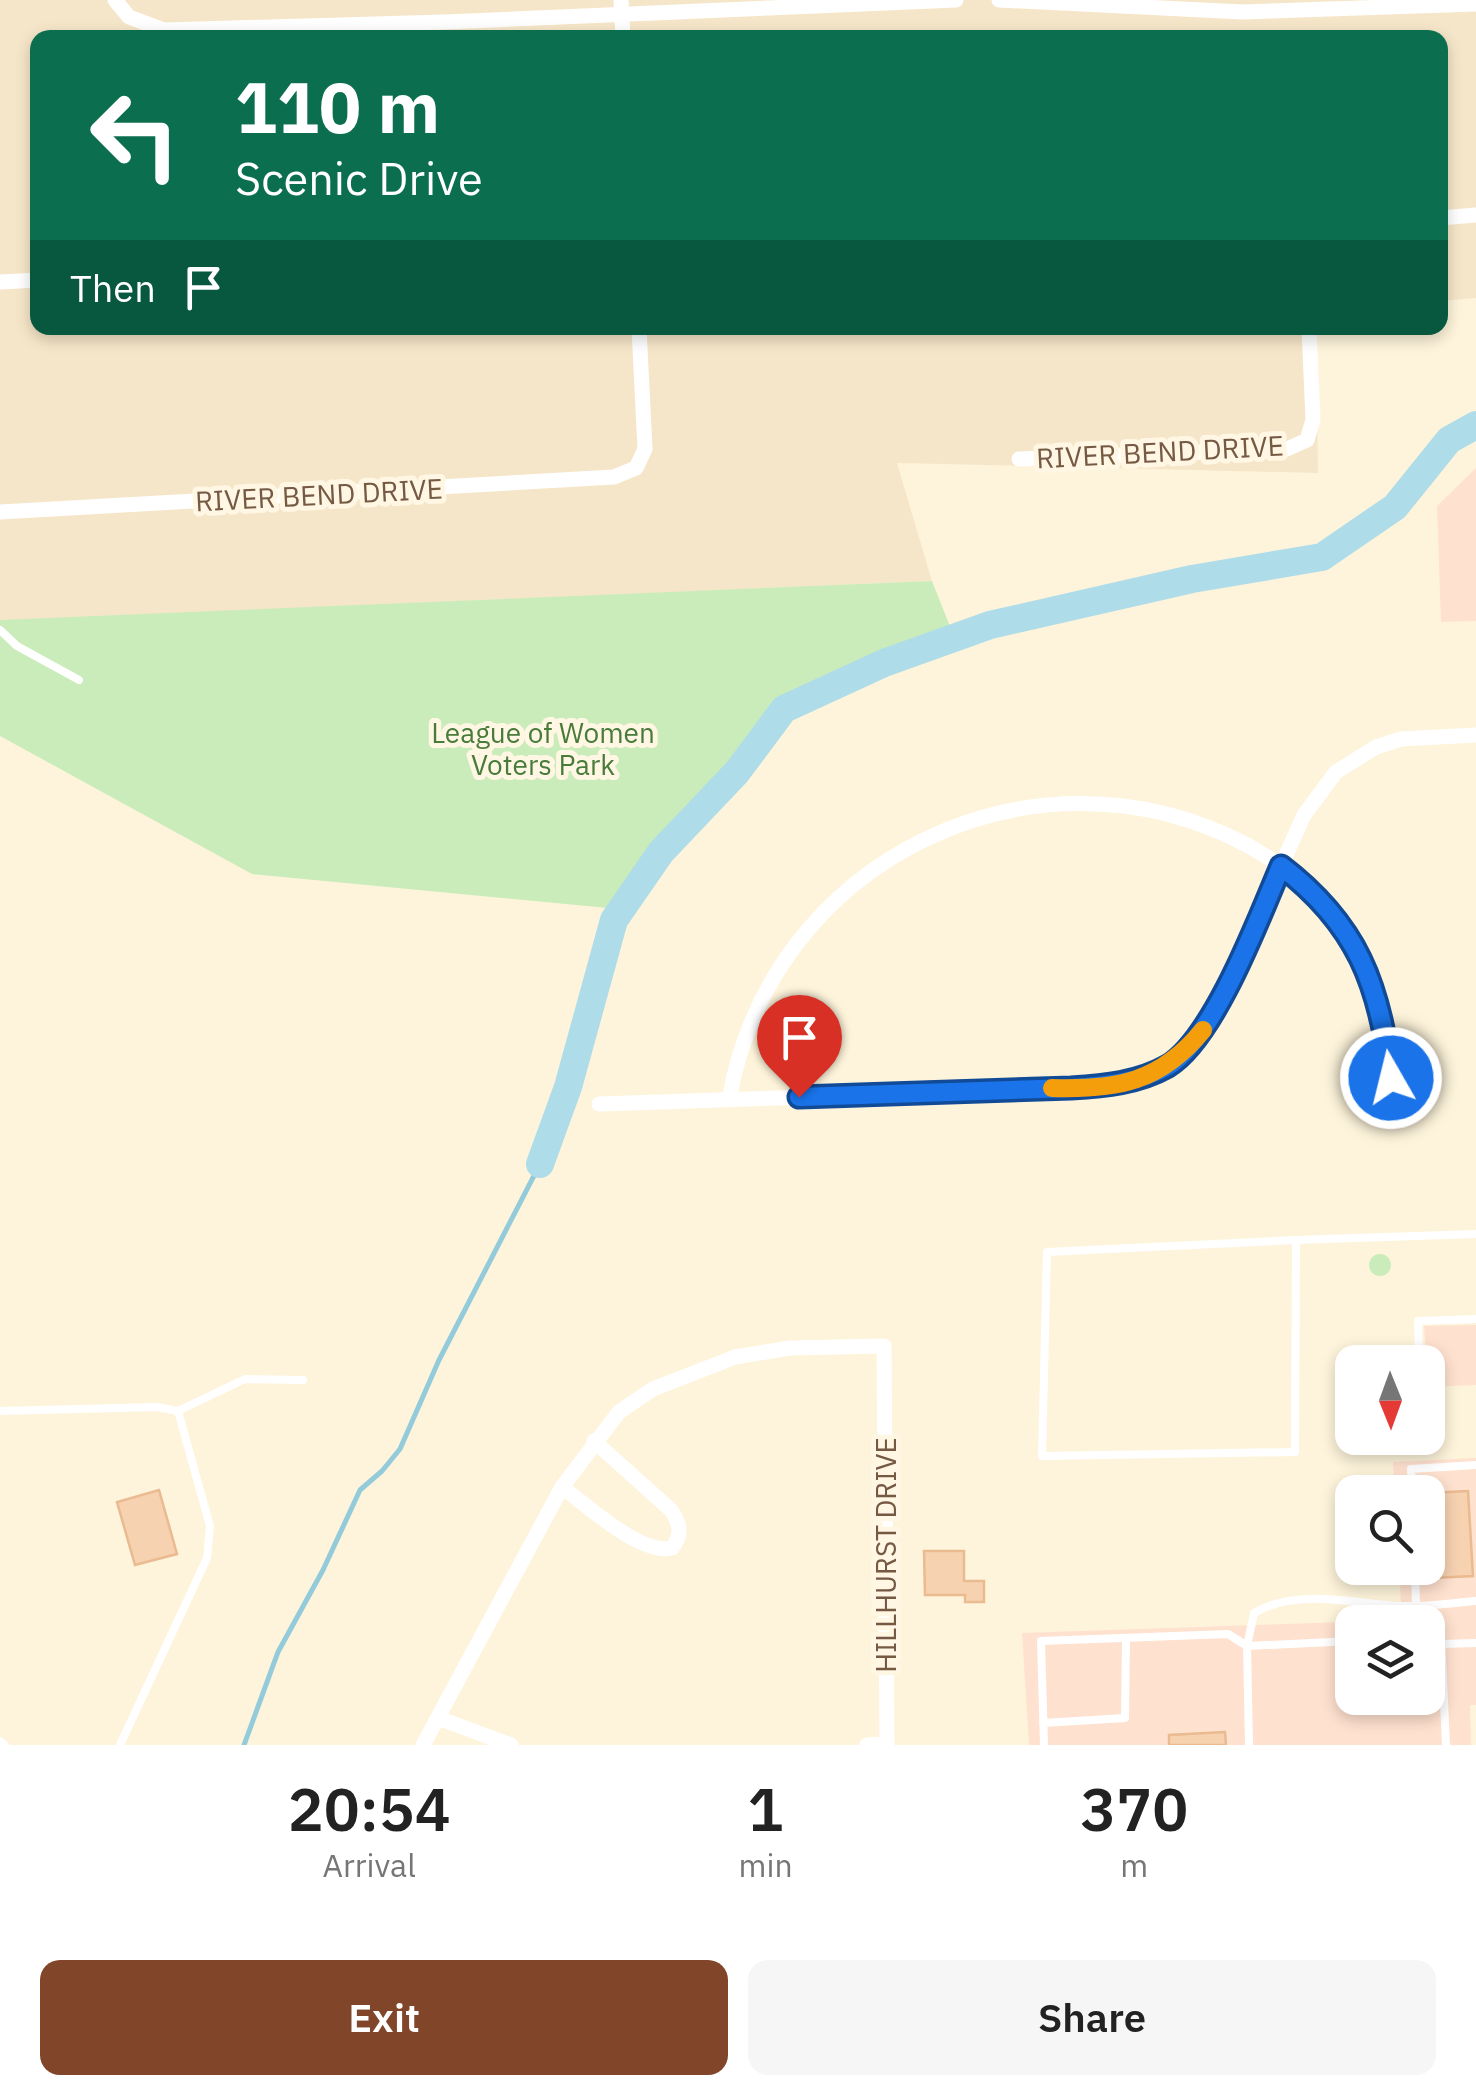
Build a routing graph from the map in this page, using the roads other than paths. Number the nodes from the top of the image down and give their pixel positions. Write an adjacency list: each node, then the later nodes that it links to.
1 (115, 0): 5 (street)
2 (956, 0): 5 (street)
3 (999, 0): 4 (street)
4 (1476, 4)
5 (622, 6)
6 (1476, 215): 7 (street)
7 (1448, 217)
8 (30, 280): 9 (street)
9 (0, 282)
10 (639, 335): 13 (street, RIVER BEND DRIVE)
11 (1309, 335): 12 (street, RIVER BEND DRIVE)
12 (1019, 460)
13 (0, 512)
14 (0, 630): 15 (lane)
15 (79, 680)
16 (1476, 735): 17 (street)
17 (1281, 866): 18 (street); 19 (street); 19 (street)
18 (1391, 1078)
19 (729, 1100): 20 (street)
20 (600, 1104)
21 (1476, 1234): 22 (lane)
22 (1296, 1240): 22 (lane)
23 (1476, 1319): 24 (lane)
24 (1419, 1345)
25 (303, 1380): 26 (lane)
26 (178, 1410): 27 (lane); 43 (lane)
27 (0, 1412)
28 (594, 1441): 31 (street); 31 (street); 46 (street, HILLHURST DRIVE)
29 (1476, 1465): 30 (lane)
30 (1411, 1475)
31 (562, 1487): 41 (street)
32 (1415, 1585): 34 (lane)
33 (1476, 1600): 34 (lane)
34 (1416, 1605): 39 (lane)
35 (1126, 1639): 39 (lane); 42 (lane); 42 (lane)
36 (1335, 1642): 39 (lane)
37 (1476, 1643): 38 (lane)
38 (1445, 1644)
39 (1247, 1646): 48 (lane)
40 (1445, 1715): 49 (lane)
41 (438, 1718): 44 (street); 45 (street)
42 (1044, 1723): 47 (lane)
43 (120, 1745)
44 (424, 1745)
45 (511, 1745)
46 (867, 1745)
47 (1044, 1745)
48 (1249, 1745)
49 (1446, 1745)

